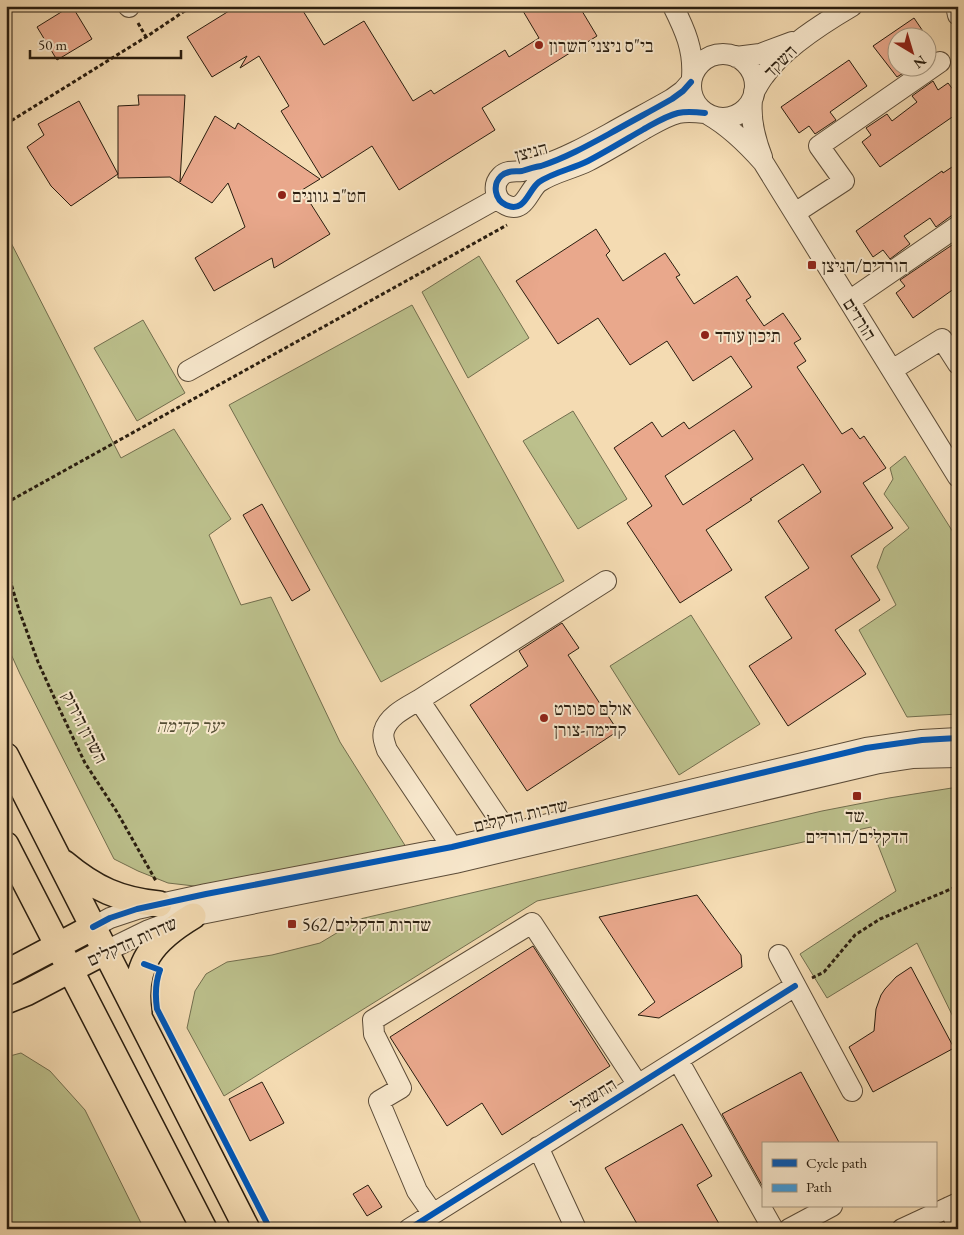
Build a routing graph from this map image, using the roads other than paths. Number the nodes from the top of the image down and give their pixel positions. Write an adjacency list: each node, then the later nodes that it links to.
1 (852, 6): 5 (street, השקד)
2 (956, 6): 4 (street)
3 (675, 11): 6 (street); 8 (street)
4 (958, 15)
5 (810, 34): 6 (street, השקד); 9 (street, השקד)
6 (729, 55): 8 (street); 9 (street)
7 (940, 62): 13 (street)
8 (691, 80): 10 (street); 12 (street, הניצן)
9 (753, 96): 10 (street); 11 (street, הורדים)
10 (707, 114): 11 (street, הורדים); 12 (street, הניצן)
11 (763, 162): 13 (street, הורדים)
12 (498, 198): 18 (street)
13 (795, 213): 15 (street, הורדים)
14 (958, 226): 15 (street)
15 (849, 301): 17 (street, הורדים)
16 (958, 364): 17 (street)
17 (892, 370): 19 (street, הורדים)
18 (188, 371)
19 (958, 477)
20 (606, 581): 21 (street)
21 (419, 700): 25 (street); 27 (street)
22 (958, 738): 25 (street, שדרות הדקלים)
23 (6, 756): 28 (main road)
24 (958, 757): 30 (street, שדרות הדקלים)
25 (508, 834): 27 (street, שדרות הדקלים)
26 (6, 845): 32 (main road)
27 (452, 847): 29 (street, שדרות הדקלים)
28 (59, 859): 29 (main road); 31 (main road)
29 (157, 893): 31 (street, שדרות הדקלים)
30 (193, 916): 33 (street, שדרות הדקלים); 39 (main road)
31 (93, 927): 32 (main road, שדרות הדקלים); 33 (main road)
32 (58, 945): 35 (main road); 36 (main road, שדרות הדקלים)
33 (106, 951): 35 (main road, שדרות הדקלים); 39 (main road)
34 (779, 955): 37 (street)
35 (70, 969): 38 (main road, שדרות הדקלים); 48 (main road)
36 (6, 973)
37 (795, 986): 40 (street, החשמל); 42 (street)
38 (6, 1001)
39 (140, 1018): 49 (main road)
40 (678, 1060): 41 (street, החשמל); 52 (street)
41 (638, 1085): 43 (street, החשמל); 46 (street)
42 (852, 1091)
43 (538, 1147): 46 (street, החשמל); 51 (street)
44 (954, 1205): 47 (street); 54 (street)
45 (828, 1208): 53 (street)
46 (433, 1214): 50 (street, החשמל)
47 (958, 1227)
48 (204, 1229)
49 (247, 1229)
50 (409, 1229)
51 (576, 1229)
52 (773, 1229)
53 (789, 1229)
54 (902, 1229)

